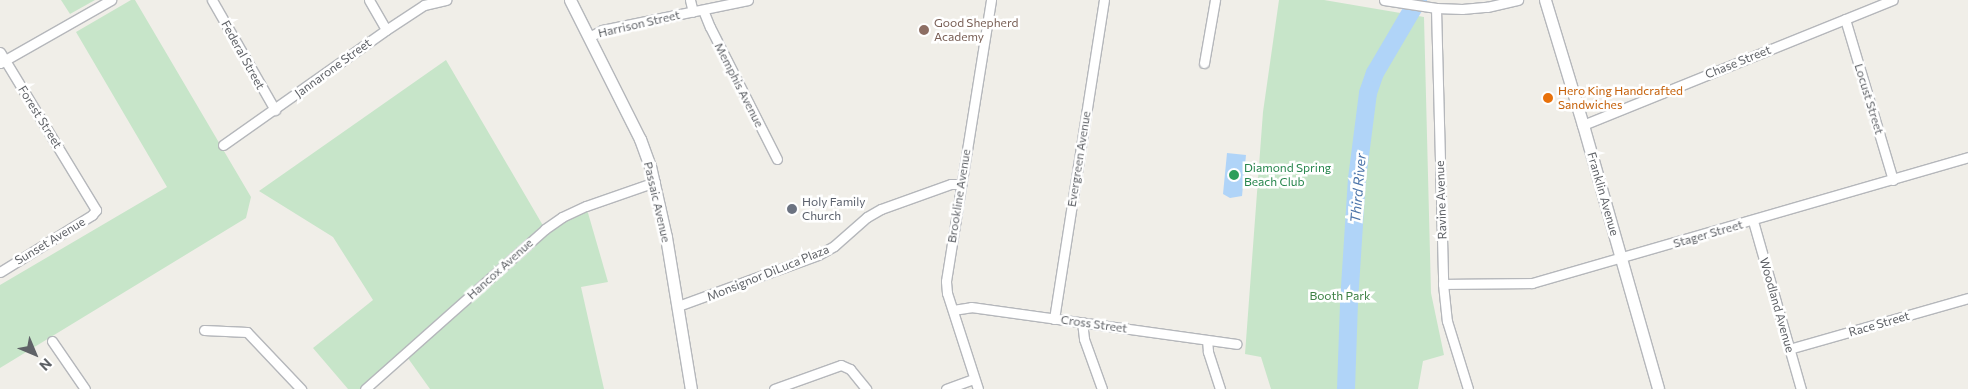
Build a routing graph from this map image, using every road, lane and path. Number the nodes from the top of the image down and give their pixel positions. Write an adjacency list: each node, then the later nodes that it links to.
1 (111, 0): 21 (street)
2 (212, 0): 23 (street, Federal Street)
3 (369, 0): 19 (street)
4 (446, 0): 19 (street, Jannarone Street)
5 (570, 0): 20 (street, Passaic Avenue)
6 (690, 0): 17 (street)
7 (748, 0): 16 (street, Harrison Street)
8 (991, 0): 31 (street, Brookline Avenue)
9 (1104, 0): 39 (street, Evergreen Avenue)
10 (1215, 0): 22 (street)
11 (1384, 0): 15 (street)
12 (1518, 0): 15 (street)
13 (1545, 0): 24 (street, Franklin Avenue)
14 (1893, 0): 18 (street, Chase Street)
15 (1433, 8): 35 (street, Ravine Avenue)
16 (704, 10): 17 (street, Harrison Street); 27 (street, Memphis Avenue)
17 (693, 12): 20 (street, Harrison Street)
18 (1845, 19): 24 (street, Chase Street); 28 (street, Locust Street)
19 (386, 30): 23 (street, Jannarone Street)
20 (589, 36): 30 (street, Passaic Avenue)
21 (2, 58): 29 (street, Forest Street)
22 (1204, 63)
23 (275, 110): 25 (street, Jannarone Street)
24 (1583, 125): 33 (street, Franklin Avenue)
25 (223, 145)
26 (1968, 157): 28 (street, Stager Street)
27 (777, 159)
28 (1893, 180): 32 (street, Stager Street)
29 (80, 182): 34 (street, Sunset Avenue)
30 (655, 182): 37 (street, Passaic Avenue); 49 (street, Hancox Avenue)
31 (962, 184): 37 (street, Monsignor DiLuca Plaza); 38 (street, Brookline Avenue)
32 (1753, 221): 33 (street, Stager Street); 45 (street, Woodland Avenue)
33 (1622, 258): 35 (street, Stager Street); 58 (street, Franklin Avenue)
34 (1, 269)
35 (1443, 284): 57 (street, Ravine Avenue)
36 (1968, 298): 45 (street, Race Street)
37 (678, 306): 50 (street, Passaic Avenue)
38 (953, 310): 39 (street, Cross Street); 46 (street, Brookline Avenue)
39 (1054, 319): 40 (street, Cross Street)
40 (1082, 322): 42 (street, Cross Street); 55 (street)
41 (204, 330): 48 (street)
42 (1207, 340): 44 (street, Cross Street); 56 (street)
43 (52, 341): 47 (street)
44 (1236, 344)
45 (1789, 349): 59 (street, Woodland Avenue)
46 (973, 379): 53 (street); 54 (street, Brookline Avenue)
47 (85, 389)
48 (301, 389)
49 (365, 389)
50 (691, 389)
51 (774, 389): 52 (street)
52 (866, 389)
53 (946, 389)
54 (978, 389)
55 (1102, 389)
56 (1220, 389)
57 (1468, 389)
58 (1658, 389)
59 (1801, 389)

